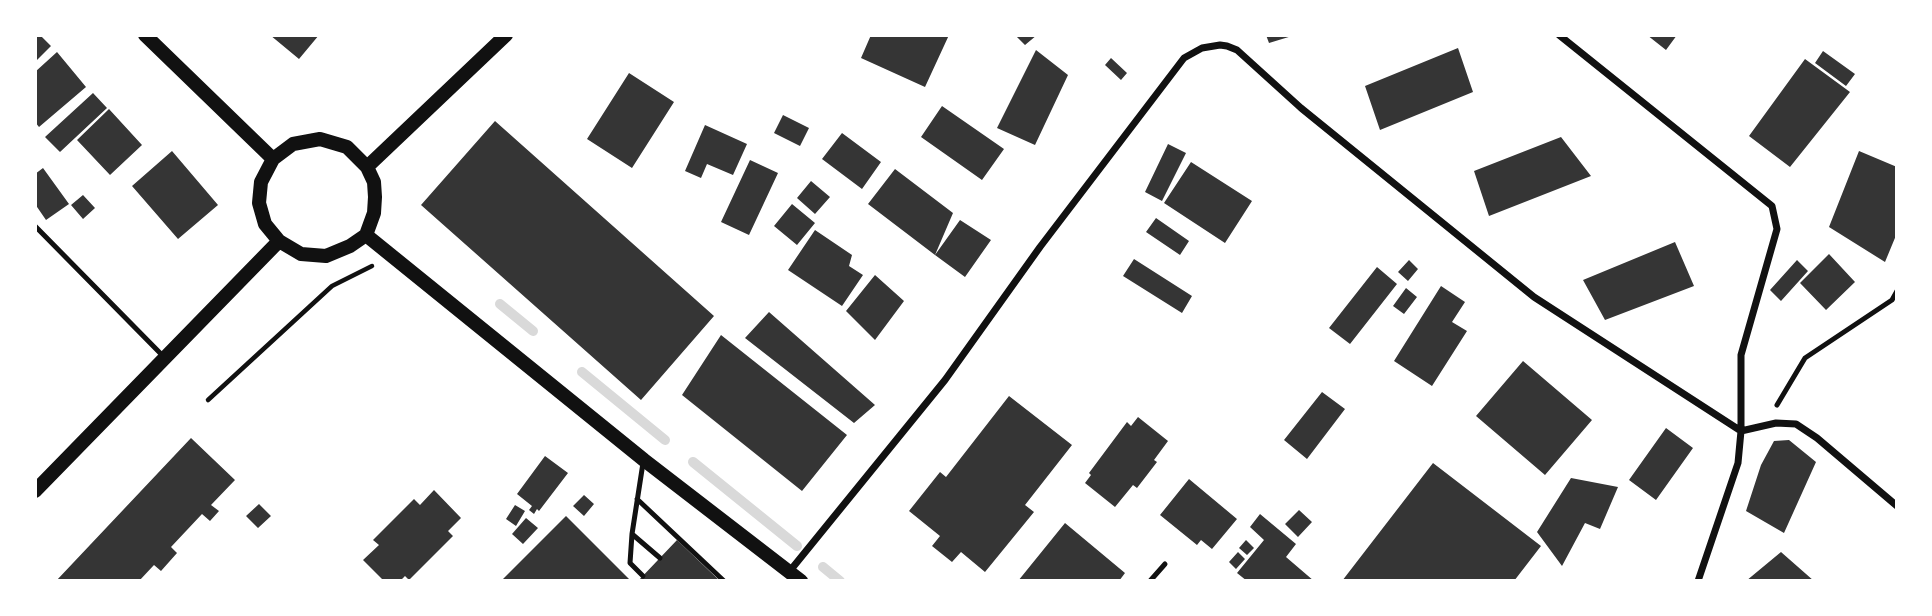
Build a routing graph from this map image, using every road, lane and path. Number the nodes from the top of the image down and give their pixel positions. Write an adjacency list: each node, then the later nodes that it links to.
1 (145, 35): 4 (main road)
2 (506, 35): 5 (main road)
3 (1559, 35): 14 (street)
4 (273, 159): 5 (main road); 8 (main road)
5 (367, 167): 7 (main road)
6 (35, 226): 11 (lane)
7 (366, 234): 8 (main road); 9 (main road)
8 (279, 242): 11 (main road)
9 (392, 257): 12 (path); 15 (main road)
10 (1897, 291): 13 (lane)
11 (165, 358): 16 (main road)
12 (208, 400)
13 (1777, 405)
14 (1741, 431): 18 (street); 23 (street); 26 (street)
15 (644, 460): 17 (lane); 23 (main road)
16 (35, 491)
17 (637, 499): 19 (lane); 24 (lane)
18 (1897, 506)
19 (632, 534): 20 (lane); 22 (lane)
20 (660, 558)
21 (1165, 564): 25 (lane)
22 (643, 576)
23 (795, 577)
24 (724, 581)
25 (1150, 581)
26 (1698, 581)

